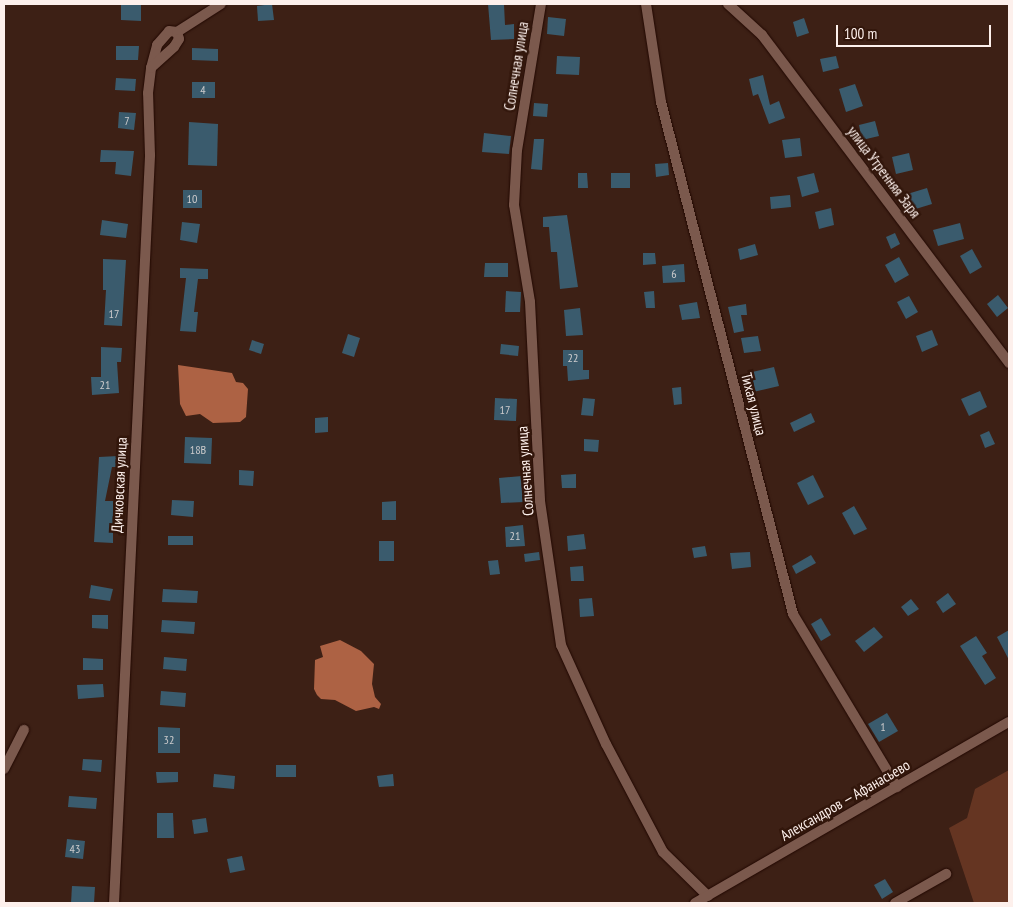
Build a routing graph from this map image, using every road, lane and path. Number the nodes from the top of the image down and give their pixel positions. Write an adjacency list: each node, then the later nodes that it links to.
1 (221, 4): 5 (street, Дичковская улица)
2 (541, 4): 13 (street, Солнечная улица)
3 (646, 4): 11 (street, Тихая улица)
4 (728, 4): 7 (street, улица Утренняя Заря)
5 (177, 32): 6 (street); 6 (street, Дичковская улица)
6 (151, 68): 14 (street, Дичковская улица)
7 (1009, 363)
8 (1009, 722): 11 (street, Александров — Афанасьево)
9 (24, 730): 10 (street)
10 (4, 768)
11 (897, 787): 13 (street, Александров — Афанасьево)
12 (946, 874): 16 (street)
13 (708, 896): 15 (street, Александров — Афанасьево)
14 (114, 903)
15 (695, 903)
16 (894, 903)

